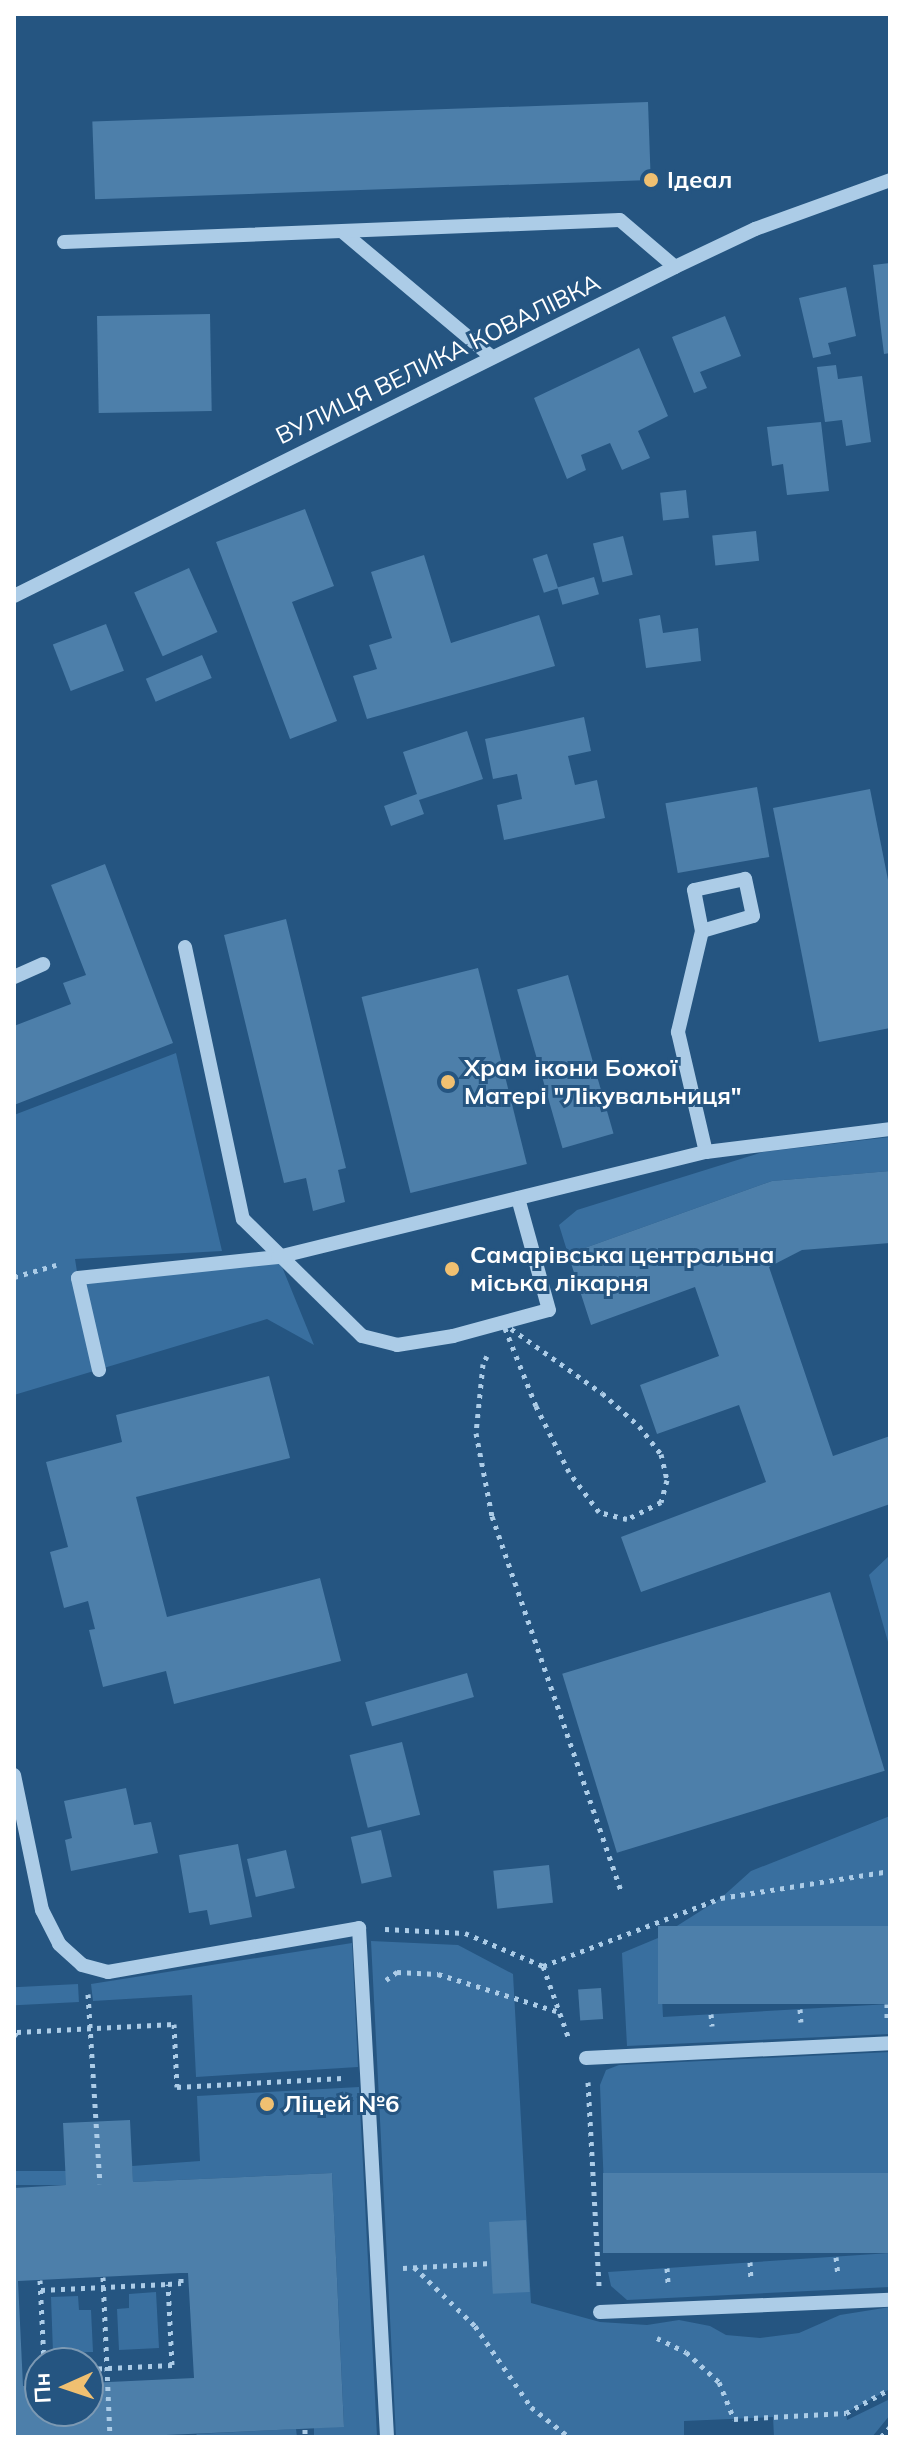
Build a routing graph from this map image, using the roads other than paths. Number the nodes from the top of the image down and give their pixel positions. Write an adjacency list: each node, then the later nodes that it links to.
1 (890, 180): 4 (street, ВУЛИЦЯ ВЕЛИКА КОВАЛІВКА)
2 (344, 233): 3 (street); 4 (street); 5 (street)
3 (64, 242)
4 (675, 267): 5 (street, ВУЛИЦЯ ВЕЛИКА КОВАЛІВКА)
5 (492, 357): 6 (street, ВУЛИЦЯ ВЕЛИКА КОВАЛІВКА)
6 (14, 596)
7 (702, 931): 7 (street); 12 (street)
8 (185, 947): 14 (street)
9 (43, 964): 10 (street)
10 (14, 977)
11 (890, 1129): 12 (street)
12 (706, 1152): 13 (street)
13 (518, 1198): 14 (street); 14 (street)
14 (278, 1257): 15 (street)
15 (99, 1370)
16 (14, 1775): 21 (street)
17 (890, 2043): 18 (street)
18 (586, 2058)
19 (890, 2300): 20 (street)
20 (600, 2312)
21 (387, 2437)

